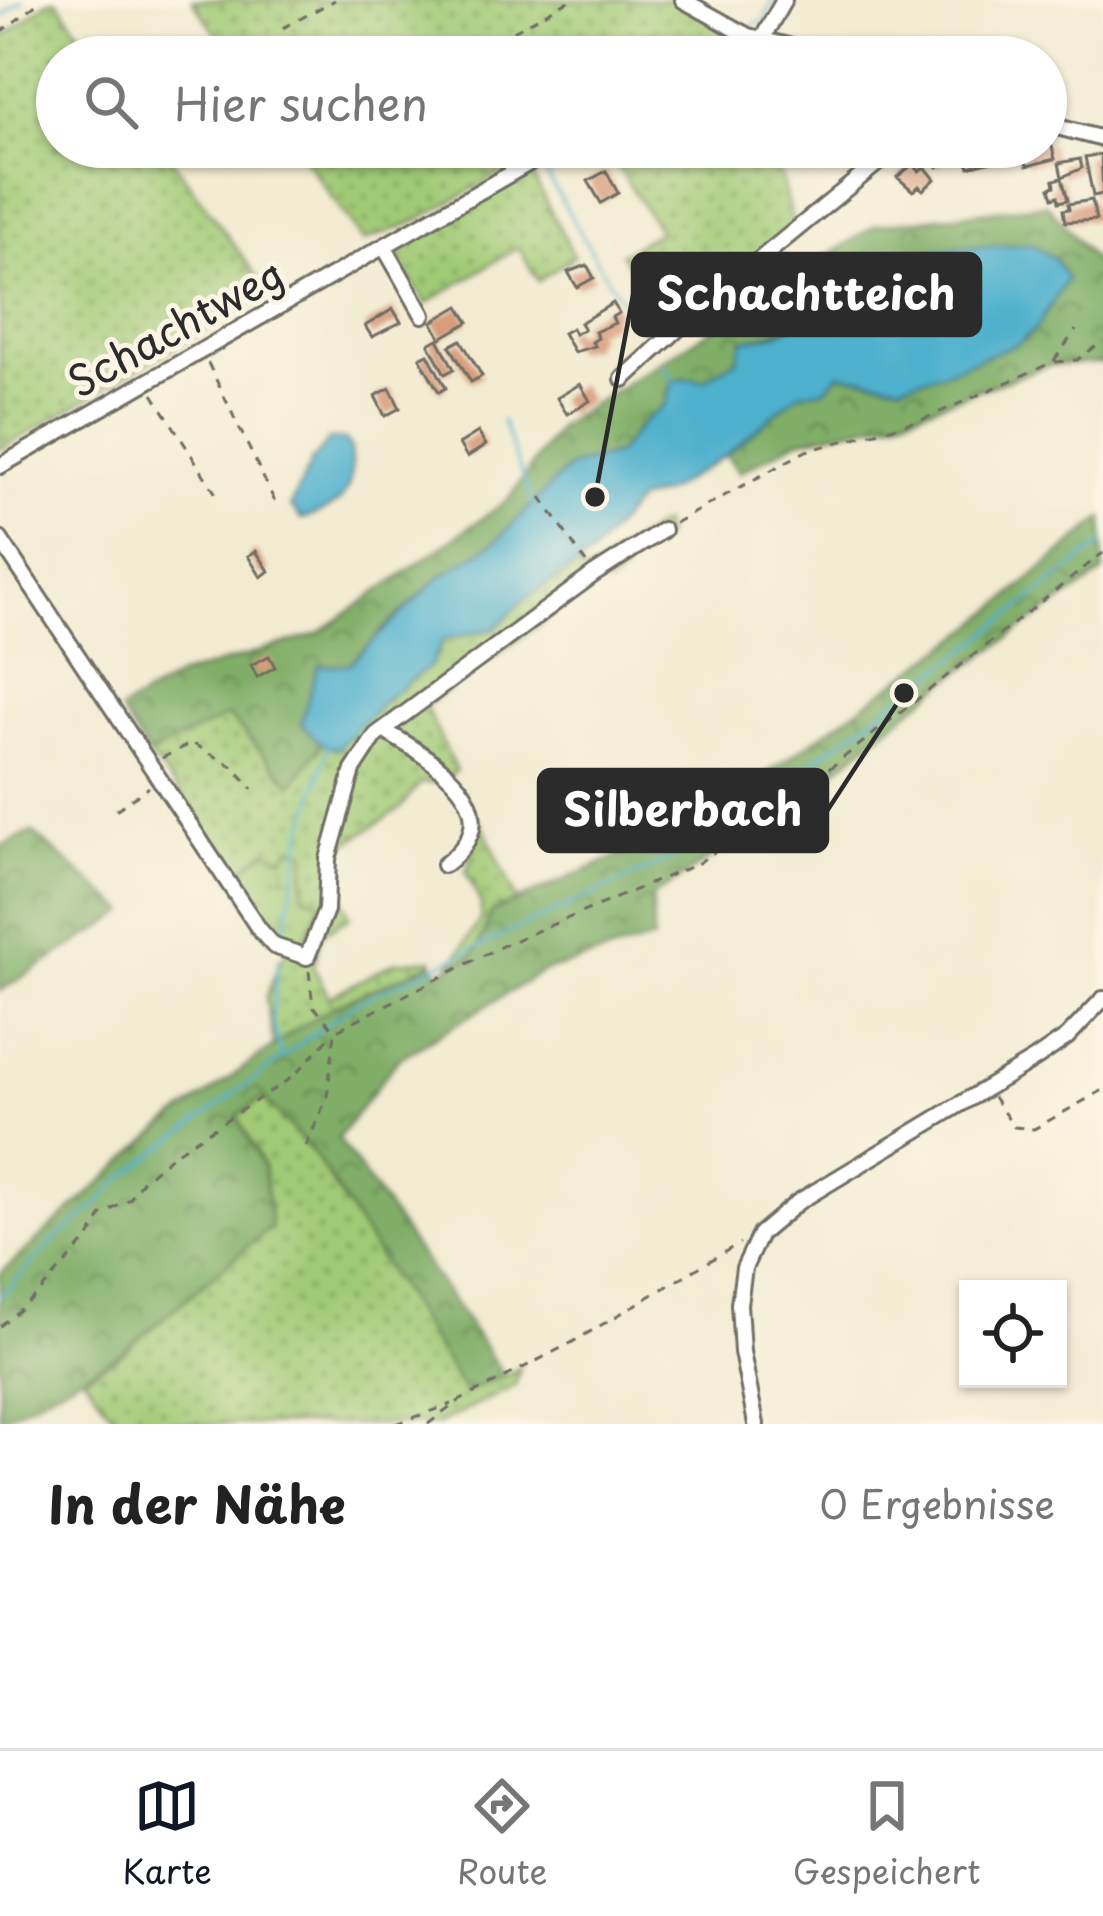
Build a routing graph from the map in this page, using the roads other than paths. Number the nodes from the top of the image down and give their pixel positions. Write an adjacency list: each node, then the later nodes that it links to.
1 (683, 0): 3 (street)
2 (784, 0): 4 (street)
3 (748, 36)
4 (764, 36)
5 (1067, 130): 6 (street)
6 (1103, 139)
7 (521, 168): 9 (street, Schachtweg)
8 (871, 168): 11 (street)
9 (385, 248): 10 (street); 12 (street, Schachtweg)
10 (423, 315)
11 (622, 380)
12 (0, 466)
13 (654, 533): 15 (street)
14 (0, 539): 15 (street)
15 (383, 730): 16 (street)
16 (444, 865)
17 (1103, 999): 18 (street)
18 (756, 1424)

